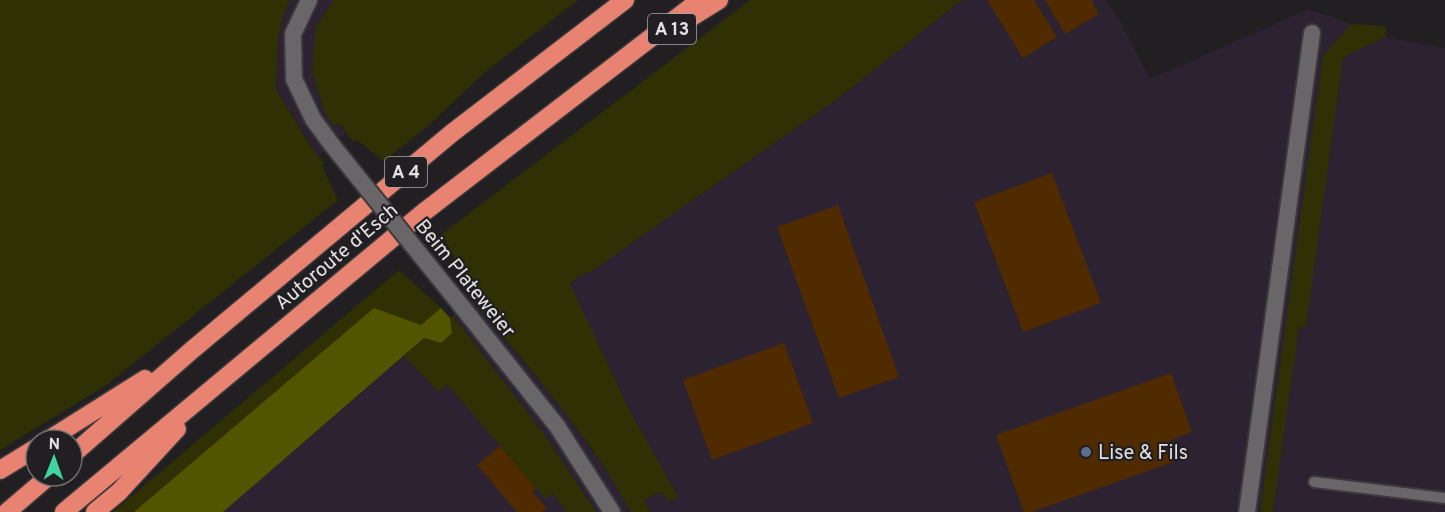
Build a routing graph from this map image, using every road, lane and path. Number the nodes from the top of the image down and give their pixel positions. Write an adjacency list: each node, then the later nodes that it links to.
1 (309, 0): 19 (street, Beim Plateweier, bridge)
2 (625, 0): 7 (highway, Autoroute d'Esch / A 4)
3 (700, 0): 6 (highway, Autoroute d'Esch / A 4)
4 (719, 0): 6 (highway, A 13)
5 (1312, 33): 20 (street)
6 (626, 59): 8 (highway, Autoroute d'Esch / A 4)
7 (192, 350): 9 (highway, A 4); 10 (highway, Autoroute d'Esch / A 4)
8 (227, 375): 17 (highway, Autoroute d'Esch / A 4); 18 (highway, A 4)
9 (67, 428)
10 (84, 444)
11 (24, 455): 12 (highway)
12 (0, 470)
13 (1314, 482): 15 (lane)
14 (34, 488): 16 (highway)
15 (1445, 498)
16 (7, 512)
17 (64, 512)
18 (95, 512)
19 (612, 512)
20 (1247, 512)

